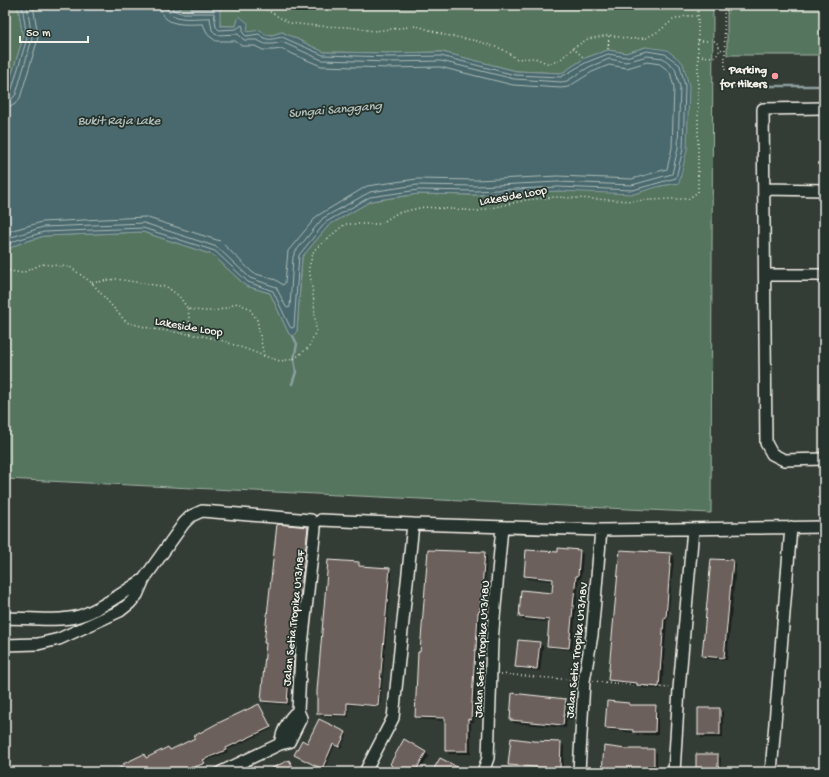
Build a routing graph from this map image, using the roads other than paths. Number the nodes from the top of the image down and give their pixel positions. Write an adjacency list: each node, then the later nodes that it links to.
1 (824, 108): 2 (street)
2 (764, 189): 3 (street); 4 (street)
3 (824, 190)
4 (764, 275): 5 (street); 6 (street)
5 (824, 275)
6 (824, 459)
7 (316, 523): 8 (street); 14 (street); 17 (street, Jalan Setia Tropika U13/18F)
8 (413, 524): 9 (street); 18 (street)
9 (502, 527): 13 (street); 19 (street, Jalan Setia Tropika U13/18U)
10 (791, 527): 11 (street); 12 (street); 22 (street)
11 (824, 527)
12 (693, 529): 13 (street); 21 (street)
13 (601, 530): 20 (street, Jalan Setia Tropika U13/18V)
14 (144, 580): 15 (street); 16 (street)
15 (5, 618)
16 (5, 645)
17 (221, 772)
18 (365, 772)
19 (483, 772)
20 (580, 772)
21 (674, 772)
22 (771, 772)

